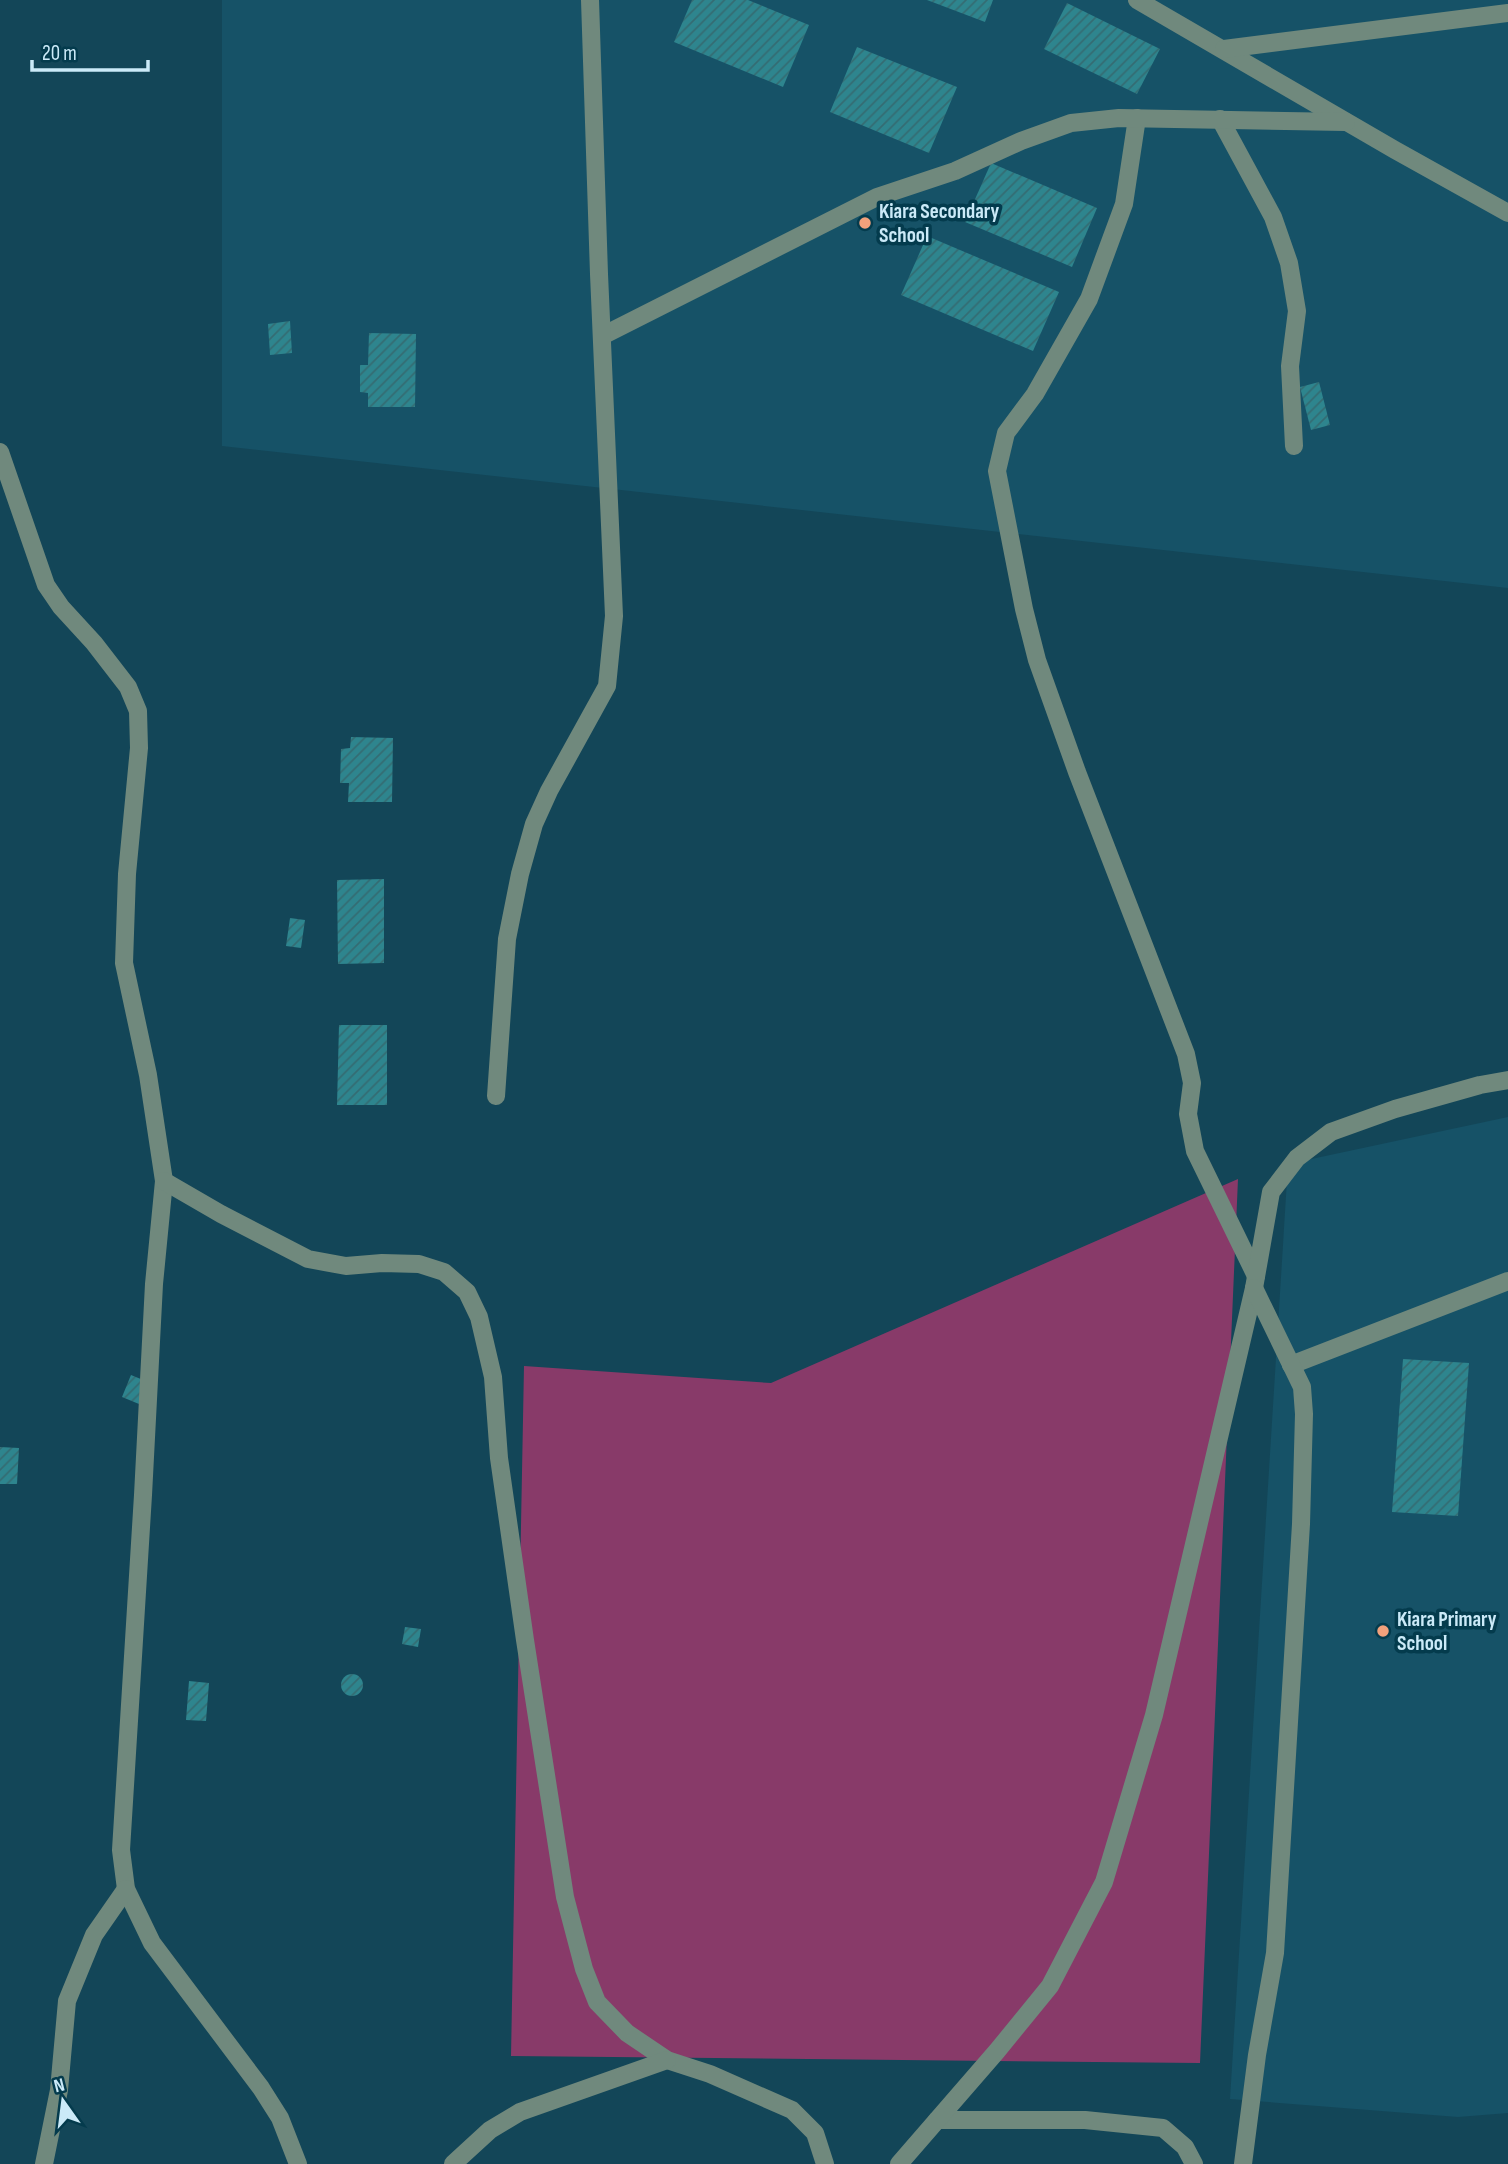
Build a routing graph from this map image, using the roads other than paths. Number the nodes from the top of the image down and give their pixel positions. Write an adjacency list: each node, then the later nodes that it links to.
1 (590, 0): 9 (street)
2 (1137, 0): 4 (street)
3 (1508, 13): 4 (street)
4 (1224, 49): 7 (street)
5 (1137, 118): 6 (street); 9 (street); 16 (street)
6 (1220, 119): 7 (street); 10 (street)
7 (1346, 122): 8 (street)
8 (1508, 213)
9 (602, 336): 13 (street)
10 (1294, 446)
11 (0, 452): 14 (street)
12 (1508, 1080): 16 (street)
13 (496, 1096)
14 (164, 1181): 18 (street); 19 (street)
15 (1508, 1281): 17 (street)
16 (1255, 1282): 17 (street); 20 (street)
17 (1291, 1365): 27 (street)
18 (126, 1889): 21 (street); 22 (street)
19 (667, 2060): 23 (street); 24 (street)
20 (937, 2120): 25 (street); 26 (street)
21 (44, 2164)
22 (298, 2164)
23 (453, 2164)
24 (825, 2164)
25 (899, 2164)
26 (1194, 2164)
27 (1243, 2164)

